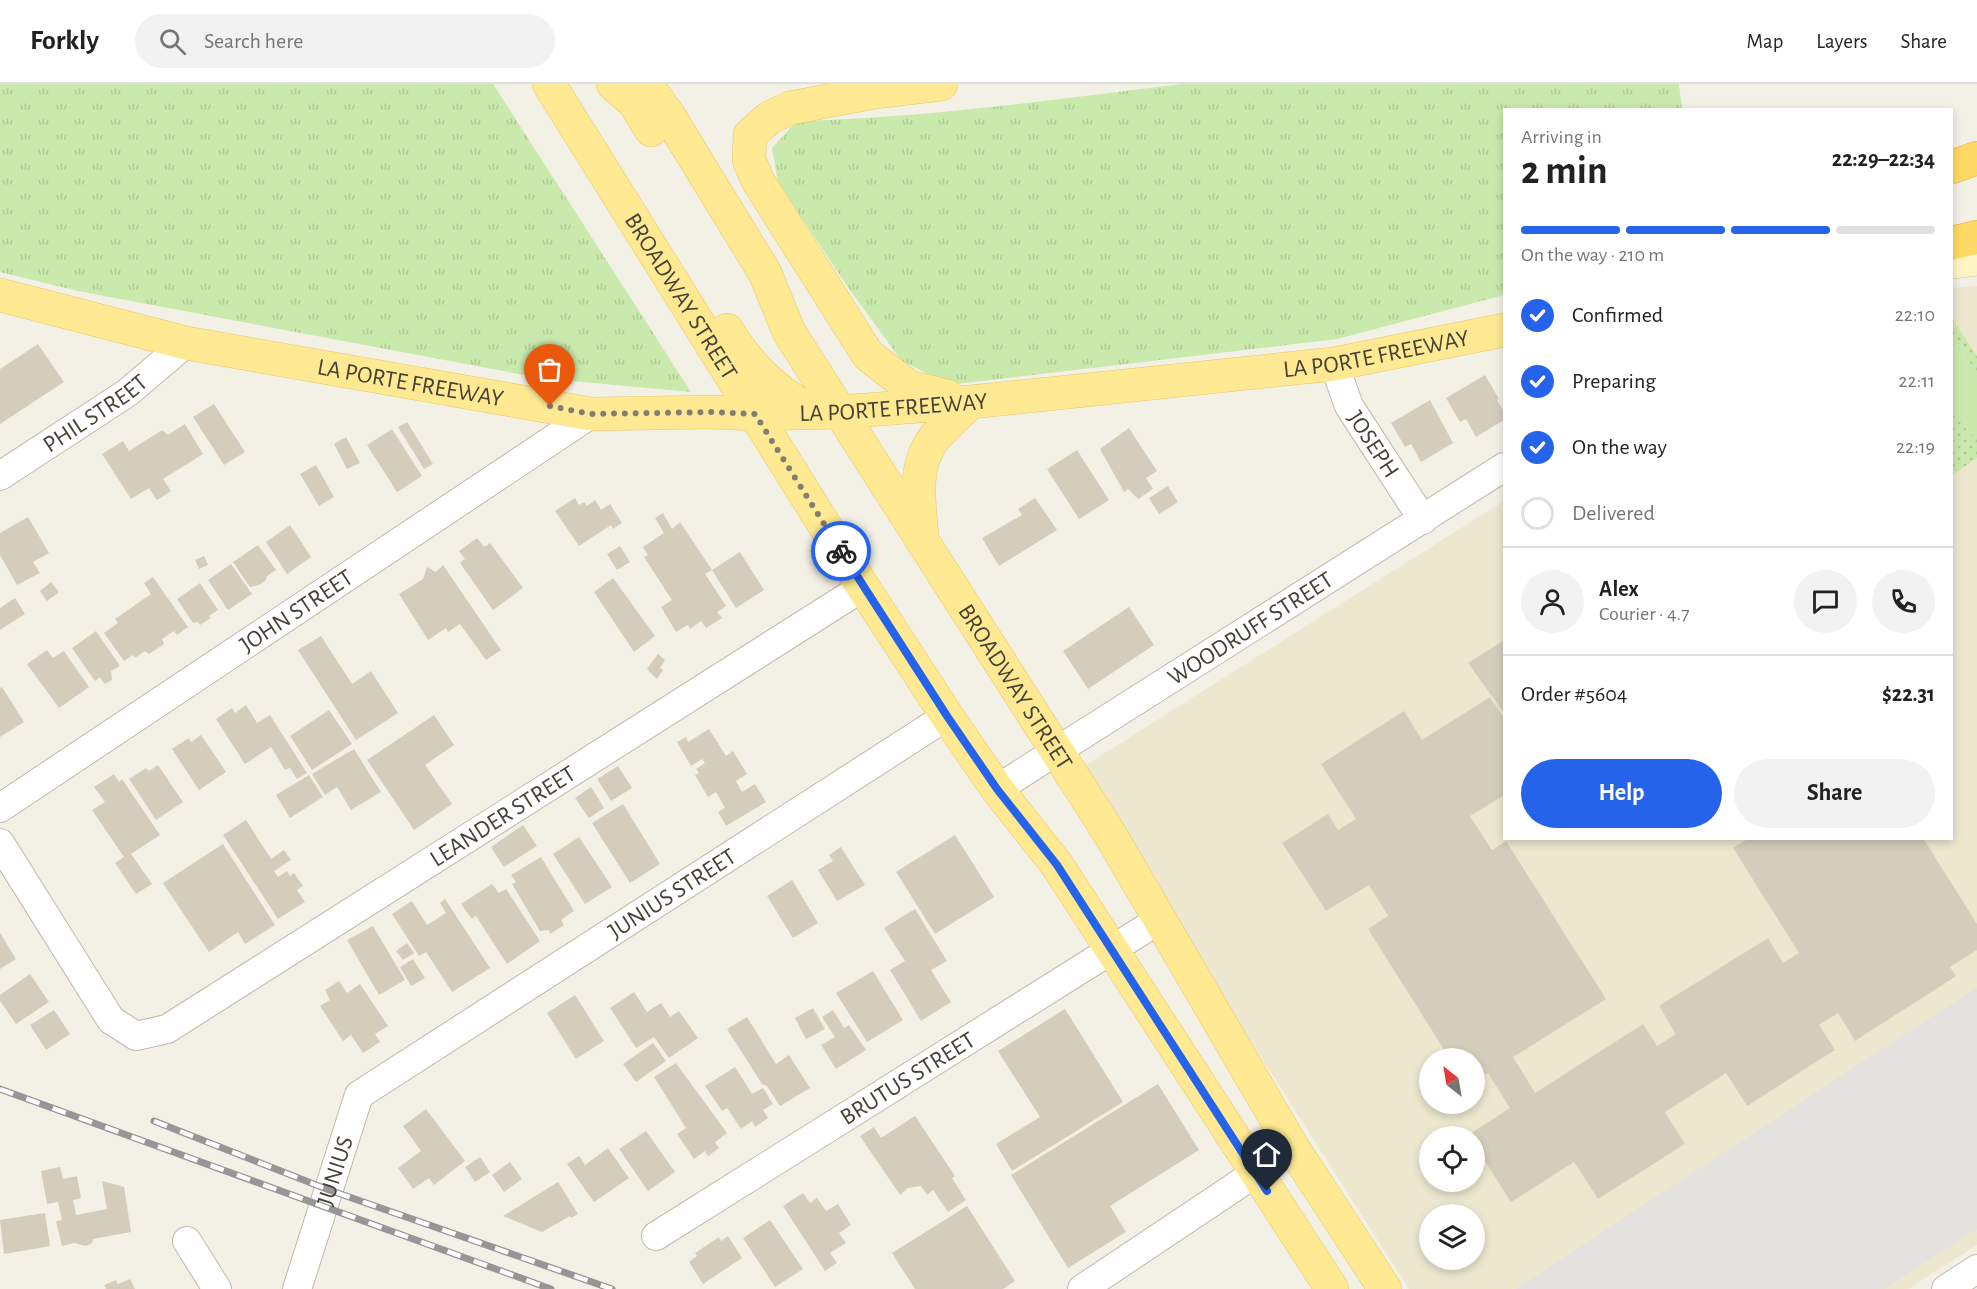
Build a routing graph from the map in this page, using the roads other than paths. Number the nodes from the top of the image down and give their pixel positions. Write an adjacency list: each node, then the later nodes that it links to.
1 (549, 84): 6 (main road, BROADWAY STREET)
2 (613, 84): 14 (main road)
3 (646, 84): 14 (main road, BROADWAY STREET)
4 (941, 84): 17 (main road)
5 (1977, 158): 7 (highway)
6 (599, 163): 18 (main road); 20 (main road, BROADWAY STREET)
7 (1953, 167)
8 (1977, 237): 9 (highway)
9 (1953, 243)
10 (1977, 259): 11 (main road)
11 (1953, 262)
12 (0, 295): 15 (main road, LA PORTE FREEWAY)
13 (1503, 330): 16 (main road, LA PORTE FREEWAY)
14 (789, 332): 18 (main road, BROADWAY STREET)
15 (186, 343): 19 (main road, LA PORTE FREEWAY); 22 (street, PHIL STREET)
16 (1334, 364): 17 (main road, LA PORTE FREEWAY); 23 (street, JOSEPH)
17 (971, 402): 18 (main road, LA PORTE FREEWAY); 24 (main road)
18 (826, 412): 20 (main road, LA PORTE FREEWAY); 24 (main road, BROADWAY STREET)
19 (591, 414): 20 (main road, LA PORTE FREEWAY); 29 (street, JOHN STREET)
20 (755, 414): 25 (main road, BROADWAY STREET)
21 (1503, 468): 23 (street, WOODRUFF STREET)
22 (0, 476)
23 (1423, 520): 27 (street, WOODRUFF STREET)
24 (923, 544): 27 (main road, BROADWAY STREET)
25 (863, 587): 26 (main road, BROADWAY STREET); 30 (street, LEANDER STREET)
26 (947, 716): 28 (main road, BROADWAY STREET); 33 (street, JUNIUS STREET)
27 (1058, 751): 28 (street, WOODRUFF STREET); 31 (main road, BROADWAY STREET)
28 (997, 789): 32 (main road, BROADWAY STREET)
29 (0, 808)
30 (0, 843)
31 (1160, 920): 32 (street, BRUTUS STREET); 34 (main road, BROADWAY STREET)
32 (1112, 950): 35 (main road, BROADWAY STREET); 36 (street, BRUTUS STREET)
33 (398, 1071): 40 (street, JUNIUS)
34 (1293, 1148): 35 (street); 43 (main road, BROADWAY STREET)
35 (1256, 1173): 41 (street); 42 (main road, BROADWAY STREET)
36 (656, 1236)
37 (187, 1241): 39 (street)
38 (1977, 1269): 44 (street)
39 (217, 1289)
40 (297, 1289)
41 (1082, 1289)
42 (1332, 1289)
43 (1385, 1289)
44 (1946, 1289)

